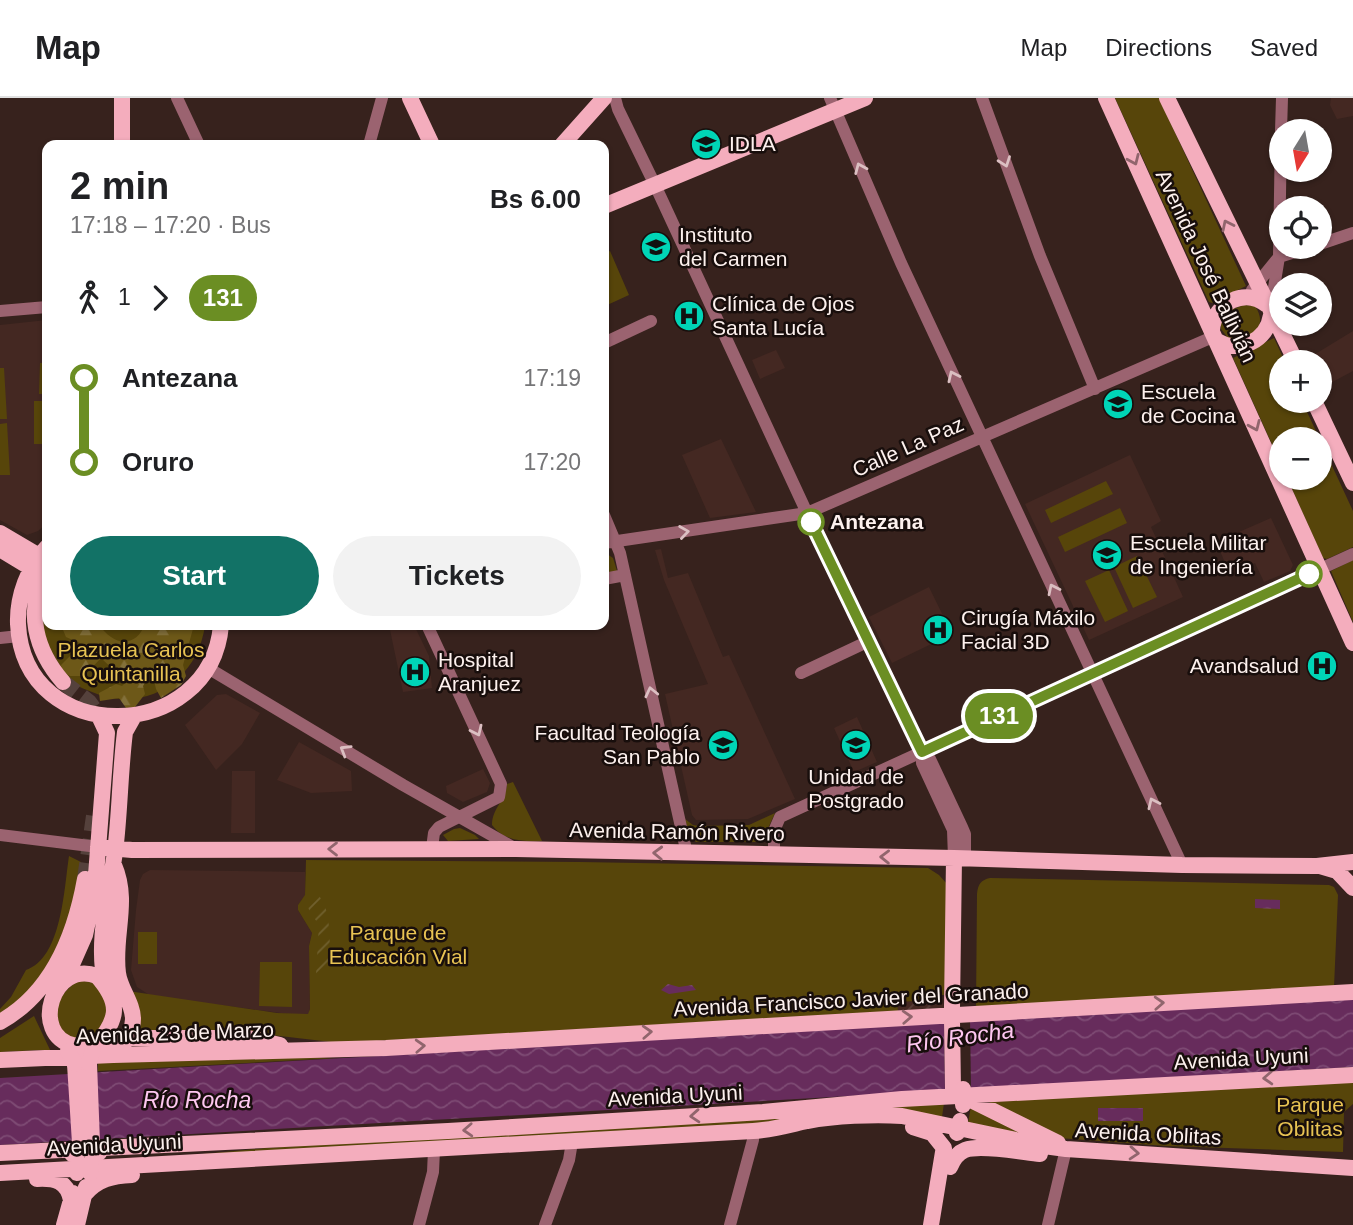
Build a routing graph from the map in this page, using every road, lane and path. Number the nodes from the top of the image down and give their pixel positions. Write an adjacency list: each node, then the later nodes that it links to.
1 (122, 98): 14 (main road)
2 (177, 98): 15 (street)
3 (382, 98): 16 (street)
4 (410, 98): 17 (main road)
5 (604, 98): 18 (main road)
6 (614, 98): 19 (street)
7 (865, 98): 12 (main road)
8 (982, 98): 32 (street, one-way to 32)
9 (1106, 98): 30 (main road, Avenida José Ballivián, one-way to 30)
10 (1167, 98): 24 (main road, Avenida José Ballivián, one-way to 10)
11 (1282, 98): 13 (street, Calle La Paz)
12 (832, 104): 19 (main road); 34 (street, one-way to 12)
13 (1281, 119)
14 (122, 140)
15 (198, 140)
16 (370, 140)
17 (430, 140)
18 (566, 140)
19 (655, 185): 20 (main road); 36 (street)
20 (609, 204)
21 (1353, 233): 22 (street)
22 (1332, 240)
23 (1277, 259): 24 (street)
24 (1257, 286): 25 (street); 28 (main road, Avenida José Ballivián)
25 (1242, 297): 28 (main road); 30 (main road)
26 (42, 307): 27 (street)
27 (0, 311)
28 (1269, 311): 30 (main road, Calle La Paz)
29 (651, 321): 31 (street)
30 (1214, 336): 32 (street, Calle La Paz); 42 (main road, Avenida José Ballivián, one-way to 42)
31 (609, 341)
32 (1095, 389): 34 (street, Calle La Paz)
33 (1320, 413): 35 (main road)
34 (981, 438): 36 (street, Calle La Paz); 53 (street, one-way to 34)
35 (1353, 482)
36 (807, 513): 38 (street, Calle La Paz, one-way to 36); 49 (street)
37 (0, 533): 41 (main road)
38 (610, 542): 43 (street)
39 (0, 549): 41 (main road)
40 (1353, 554): 42 (street)
41 (41, 561): 47 (main road); 54 (main road)
42 (1319, 569): 50 (main road, Avenida José Ballivián); 53 (street)
43 (625, 575): 44 (street); 63 (street, one-way to 43)
44 (609, 578)
45 (220, 630): 51 (main road)
46 (429, 630): 58 (street, one-way to 58)
47 (19, 636): 48 (street); 55 (main road)
48 (0, 638)
49 (869, 641): 52 (street); 57 (street)
50 (1353, 643)
51 (208, 668): 56 (main road); 58 (street, one-way to 51)
52 (801, 673)
53 (1093, 673): 57 (street); 68 (street, one-way to 53)
54 (63, 682)
55 (99, 716): 56 (main road); 60 (main road)
56 (134, 716): 65 (main road)
57 (922, 752): 64 (street); 66 (street)
58 (459, 816): 61 (street); 62 (street)
59 (0, 835): 60 (street, Avenida Ramón Rivero)
60 (98, 848): 65 (main road, Avenida Ramón Rivero); 72 (main road)
61 (432, 848): 62 (main road, Avenida Ramón Rivero); 65 (main road, Avenida Ramón Rivero, one-way to 65)
62 (516, 849): 63 (main road, Avenida Ramón Rivero, one-way to 62)
63 (687, 854): 64 (main road, Avenida Ramón Rivero)
64 (774, 855): 66 (main road, Avenida Ramón Rivero, one-way to 64)
65 (114, 856): 73 (main road); 81 (main road)
66 (959, 858): 68 (main road, Avenida Ramón Rivero); 85 (main road)
67 (1353, 862): 69 (main road, Avenida Ramón Rivero)
68 (1182, 865): 69 (main road, Avenida Ramón Rivero)
69 (1317, 866): 71 (main road)
70 (85, 879): 76 (main road)
71 (1353, 888)
72 (66, 978): 73 (main road); 75 (main road)
73 (106, 987): 82 (main road)
74 (1353, 992): 79 (main road, Avenida Francisco Javier del Granado, one-way to 74)
75 (54, 995): 77 (main road); 78 (main road)
76 (0, 1022)
77 (0, 1031)
78 (55, 1035): 82 (main road); 82 (main road)
79 (352, 1049): 80 (main road, Avenida 23 de Marzo)
80 (299, 1050): 81 (main road, Avenida 23 de Marzo); 82 (main road)
81 (113, 1055): 83 (main road, Avenida 23 de Marzo)
82 (84, 1059): 94 (main road)
83 (0, 1060)
84 (1353, 1075): 85 (main road, Avenida Uyuni, one-way to 85)
85 (956, 1110): 88 (main road, Avenida Uyuni, one-way to 88); 90 (main road); 91 (main road); 99 (main road)
86 (771, 1130): 87 (main road, Avenida Uyuni); 90 (main road); 91 (main road, Avenida Uyuni)
87 (753, 1132): 89 (main road, Avenida Uyuni); 109 (street)
88 (294, 1140): 93 (main road, Avenida Uyuni); 94 (main road)
89 (572, 1142): 92 (main road, Avenida Uyuni); 108 (street)
90 (944, 1149): 103 (main road)
91 (1066, 1149): 98 (main road, Avenida Oblitas, one-way to 98); 99 (main road, Avenida Oblitas); 111 (street)
92 (434, 1150): 95 (main road, Avenida Uyuni); 107 (street)
93 (0, 1153)
94 (85, 1154): 97 (main road, bridge); 104 (main road)
95 (294, 1157): 101 (main road, Avenida Uyuni); 104 (main road)
96 (1353, 1157): 98 (main road)
97 (0, 1162)
98 (1322, 1166): 100 (main road, Avenida Oblitas)
99 (950, 1167): 103 (main road)
100 (1353, 1168)
101 (0, 1172)
102 (0, 1181): 104 (main road)
103 (938, 1196): 110 (main road)
104 (78, 1197): 105 (main road); 106 (main road)
105 (65, 1225)
106 (77, 1225)
107 (419, 1225)
108 (545, 1225)
109 (730, 1225)
110 (931, 1225)
111 (1048, 1225)

